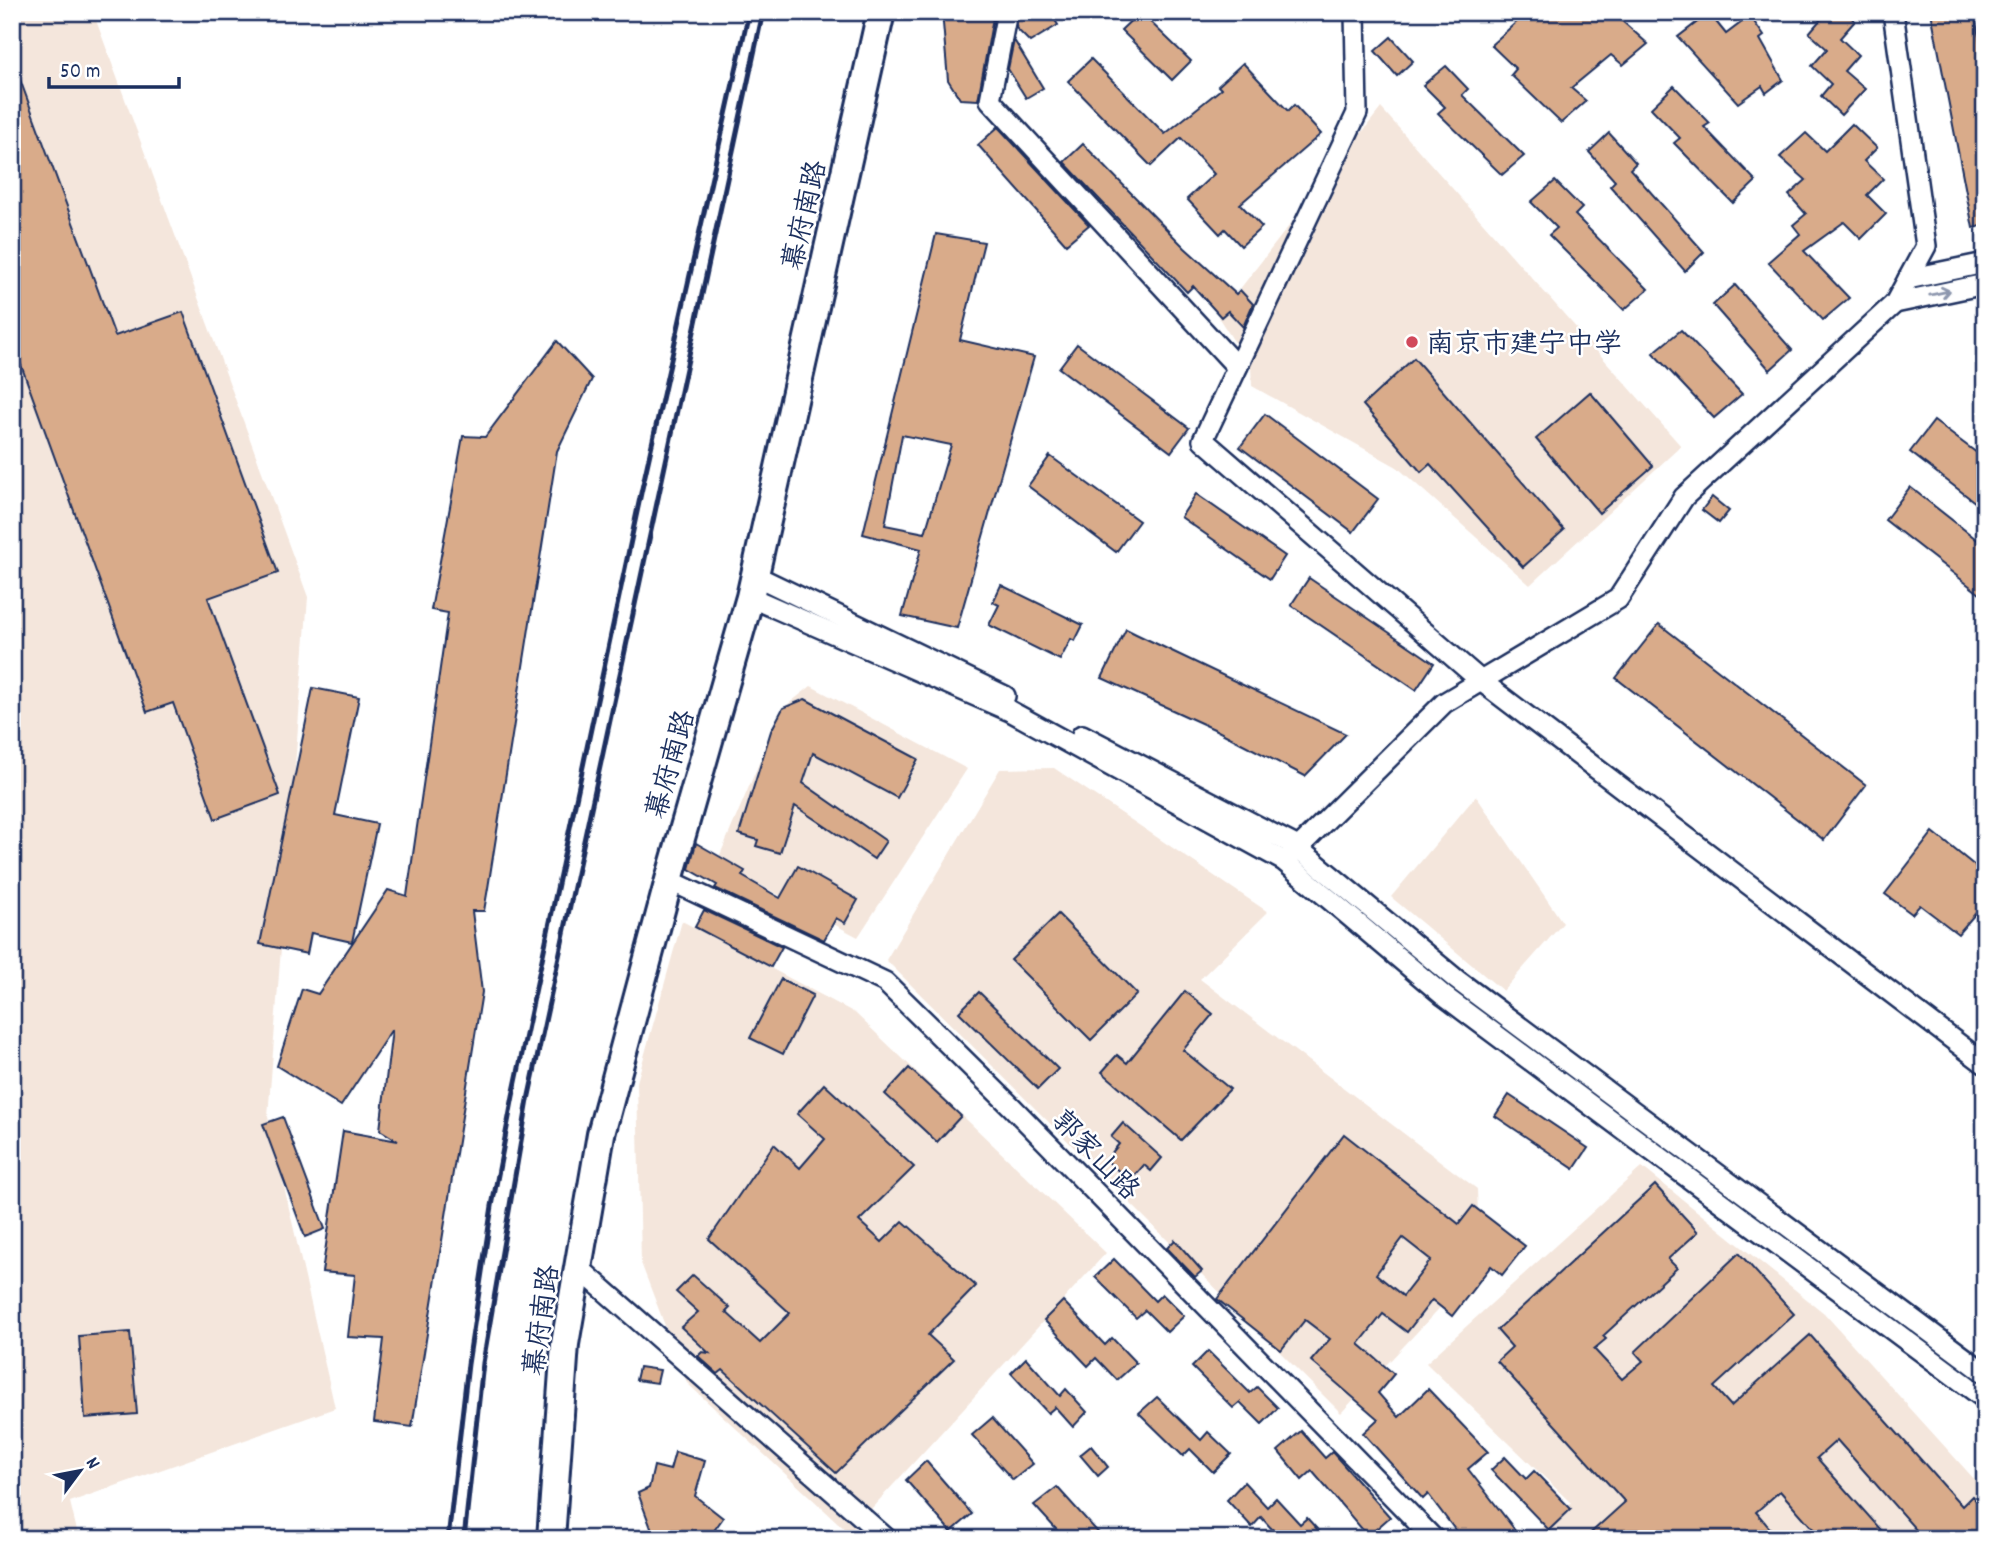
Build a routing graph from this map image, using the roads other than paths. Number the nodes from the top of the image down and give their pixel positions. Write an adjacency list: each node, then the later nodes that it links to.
1 (881, 12): 10 (street, 幕府南路)
2 (1007, 12): 9 (street)
3 (1355, 12): 9 (street)
4 (1893, 12): 6 (street)
5 (1985, 263): 6 (street)
6 (1908, 279): 8 (street)
7 (1985, 284): 8 (street, one-way to 7)
8 (1895, 303): 11 (street)
9 (1237, 367): 11 (street)
10 (752, 586): 12 (street); 13 (street, 幕府南路); 16 (street)
11 (1481, 681): 12 (street); 14 (street)
12 (1284, 861): 17 (street)
13 (668, 880): 15 (street, 幕府南路); 20 (street, 郭家山路)
14 (1985, 1064)
15 (579, 1268): 18 (street, 幕府南路); 19 (street)
16 (1985, 1373)
17 (1985, 1399)
18 (551, 1539)
19 (887, 1539)
20 (1434, 1539)

